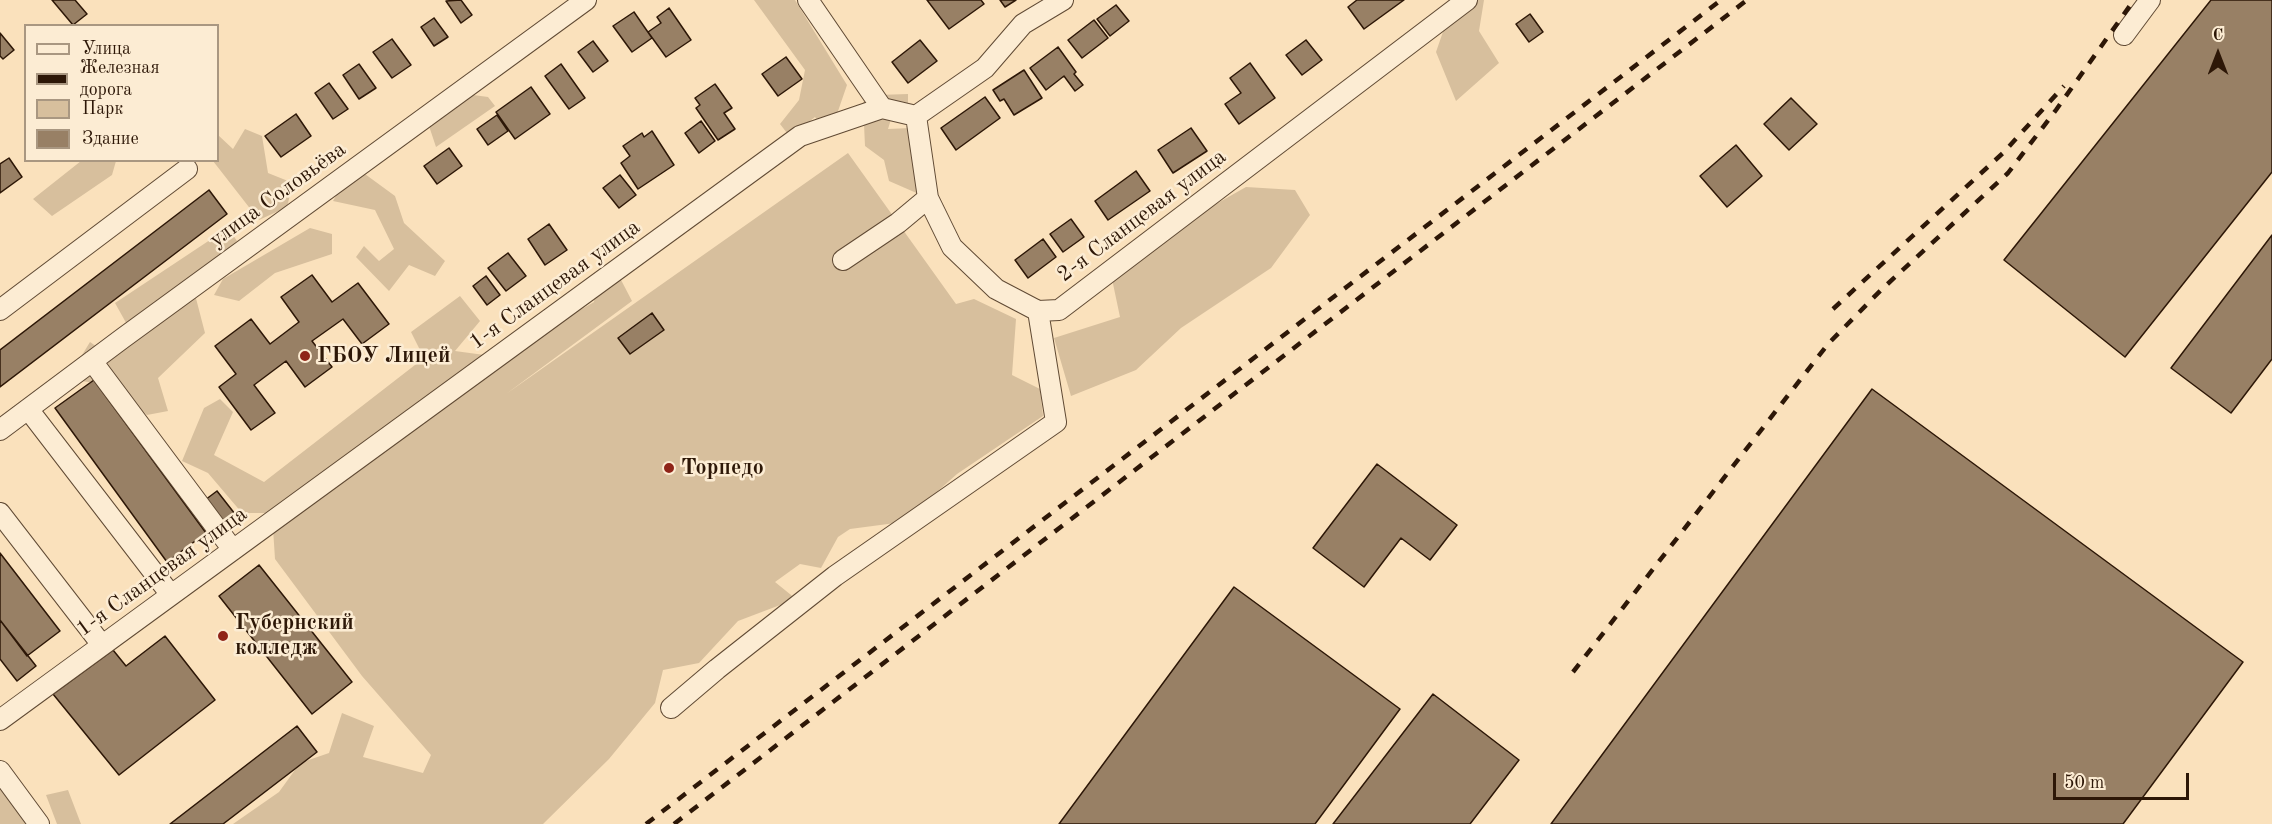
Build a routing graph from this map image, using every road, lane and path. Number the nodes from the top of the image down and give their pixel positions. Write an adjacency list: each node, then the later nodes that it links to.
1 (586, 0): 14 (street, улица Соловьёва)
2 (808, 0): 7 (street)
3 (1063, 0): 8 (street)
4 (1467, 0): 13 (street, 2-я Сланцевая улица)
5 (2150, 0): 6 (street)
6 (2124, 35)
7 (882, 108): 8 (street); 18 (street, 1-я Сланцевая улица)
8 (916, 116): 10 (street)
9 (187, 169): 12 (street)
10 (928, 198): 11 (street); 13 (street)
11 (843, 260)
12 (0, 310)
13 (1038, 311): 21 (street)
14 (92, 361): 15 (street, улица Соловьёва); 18 (street)
15 (28, 410): 16 (street, улица Соловьёва); 19 (street)
16 (0, 430)
17 (0, 513): 20 (street)
18 (233, 550): 19 (street, 1-я Сланцевая улица)
19 (171, 595): 20 (street, 1-я Сланцевая улица)
20 (102, 645): 22 (street, 1-я Сланцевая улица)
21 (671, 708)
22 (0, 720)
23 (0, 771): 24 (street)
24 (39, 824)

